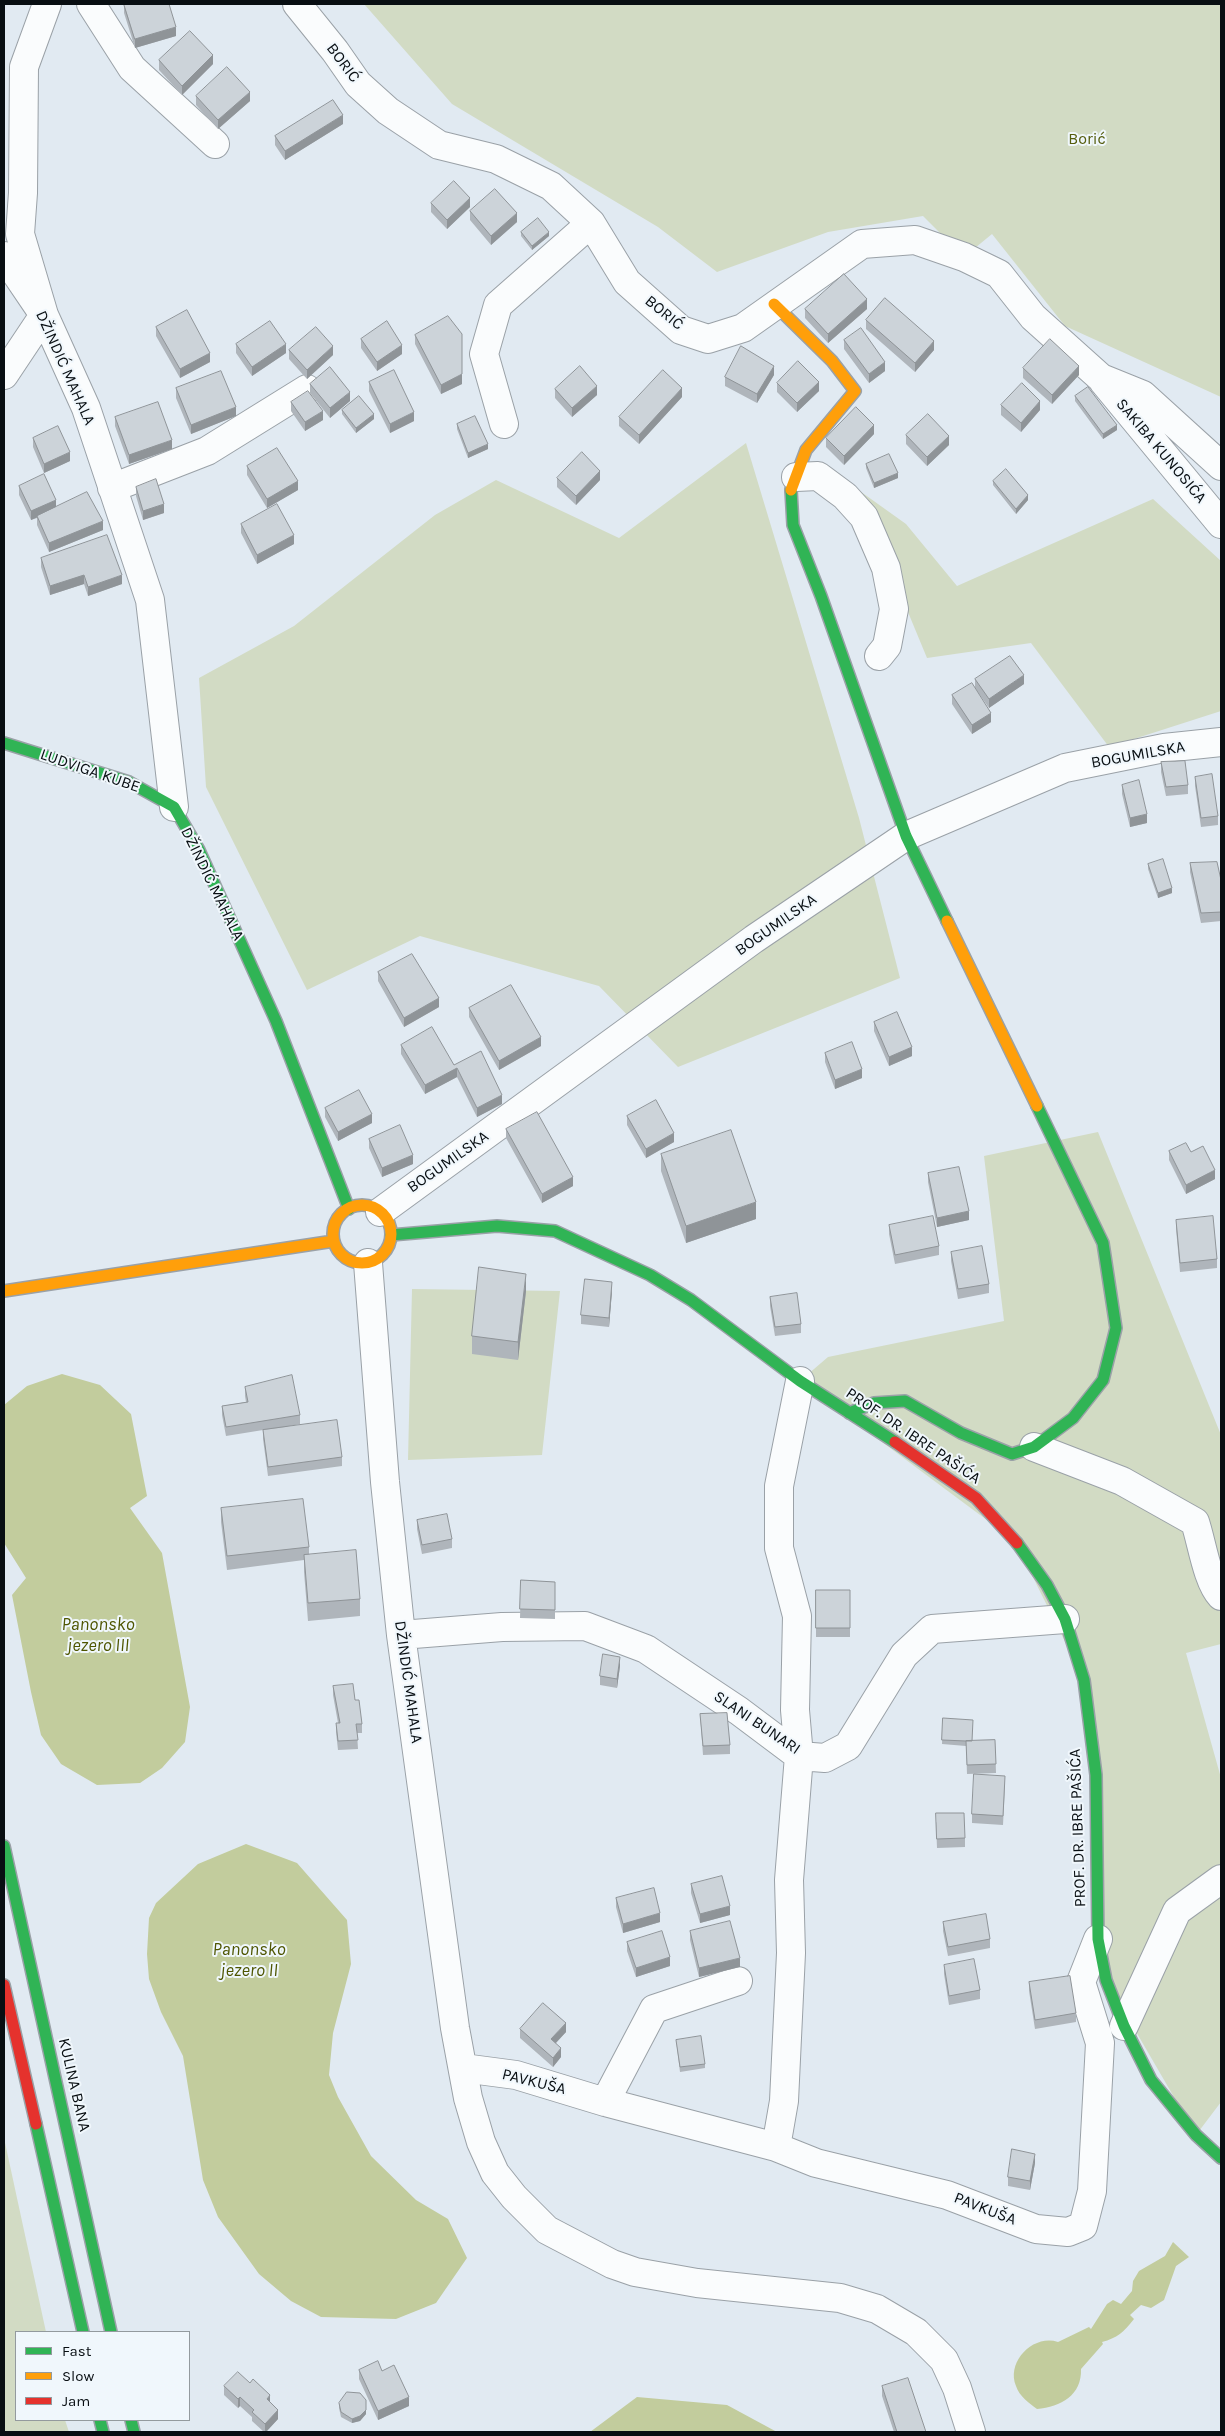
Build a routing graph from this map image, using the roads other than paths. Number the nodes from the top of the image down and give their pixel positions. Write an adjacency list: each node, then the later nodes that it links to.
1 (47, 4): 8 (street)
2 (92, 4): 4 (street)
3 (297, 4): 5 (street, BORIĆ)
4 (215, 144)
5 (592, 222): 7 (street, BORIĆ); 12 (street)
6 (4, 256): 8 (street, DŽINDIĆ MAHALA)
7 (774, 304): 10 (street, BORIĆ); 14 (street)
8 (44, 315): 9 (street); 15 (street, DŽINDIĆ MAHALA)
9 (4, 375)
10 (1100, 378): 13 (street, BORIĆ); 16 (street, SAKIBA KUNOSIĆA)
11 (307, 390): 15 (street)
12 (504, 424)
13 (1221, 466)
14 (796, 477): 17 (street); 21 (street)
15 (112, 488): 20 (street, DŽINDIĆ MAHALA)
16 (1221, 524)
17 (879, 656)
18 (1221, 742): 21 (street, BOGUMILSKA)
19 (4, 743): 20 (street, LUDVIGA KUBE)
20 (174, 807): 22 (street, DŽINDIĆ MAHALA)
21 (906, 836): 23 (street, BOGUMILSKA); 29 (street)
22 (349, 1209): 23 (street); 24 (street)
23 (385, 1223): 25 (street); 27 (street, PROF. DR. IBRE PAŠIĆA)
24 (334, 1241): 25 (street); 26 (street)
25 (368, 1263): 32 (street, DŽINDIĆ MAHALA)
26 (4, 1291)
27 (800, 1381): 28 (street, PROF. DR. IBRE PAŠIĆA); 33 (street)
28 (849, 1413): 29 (street); 31 (street, PROF. DR. IBRE PAŠIĆA)
29 (1034, 1447): 30 (street)
30 (1221, 1596)
31 (1065, 1619): 33 (street, SLANI BUNARI); 36 (street, PROF. DR. IBRE PAŠIĆA)
32 (402, 1635): 33 (street, SLANI BUNARI); 40 (street, DŽINDIĆ MAHALA)
33 (799, 1756): 42 (street)
34 (4, 1846): 45 (street, KULINA BANA)
35 (1221, 1879): 39 (street)
36 (1098, 1939): 39 (street, PROF. DR. IBRE PAŠIĆA); 42 (street, PAVKUŠA)
37 (738, 1981): 41 (street)
38 (4, 1985): 44 (street)
39 (1124, 2026): 43 (street, PROF. DR. IBRE PAŠIĆA)
40 (463, 2068): 41 (street, PAVKUŠA); 46 (street, DŽINDIĆ MAHALA)
41 (605, 2102): 42 (street, PAVKUŠA)
42 (776, 2147)
43 (1221, 2158)
44 (83, 2331)
45 (111, 2331)
46 (971, 2432)

